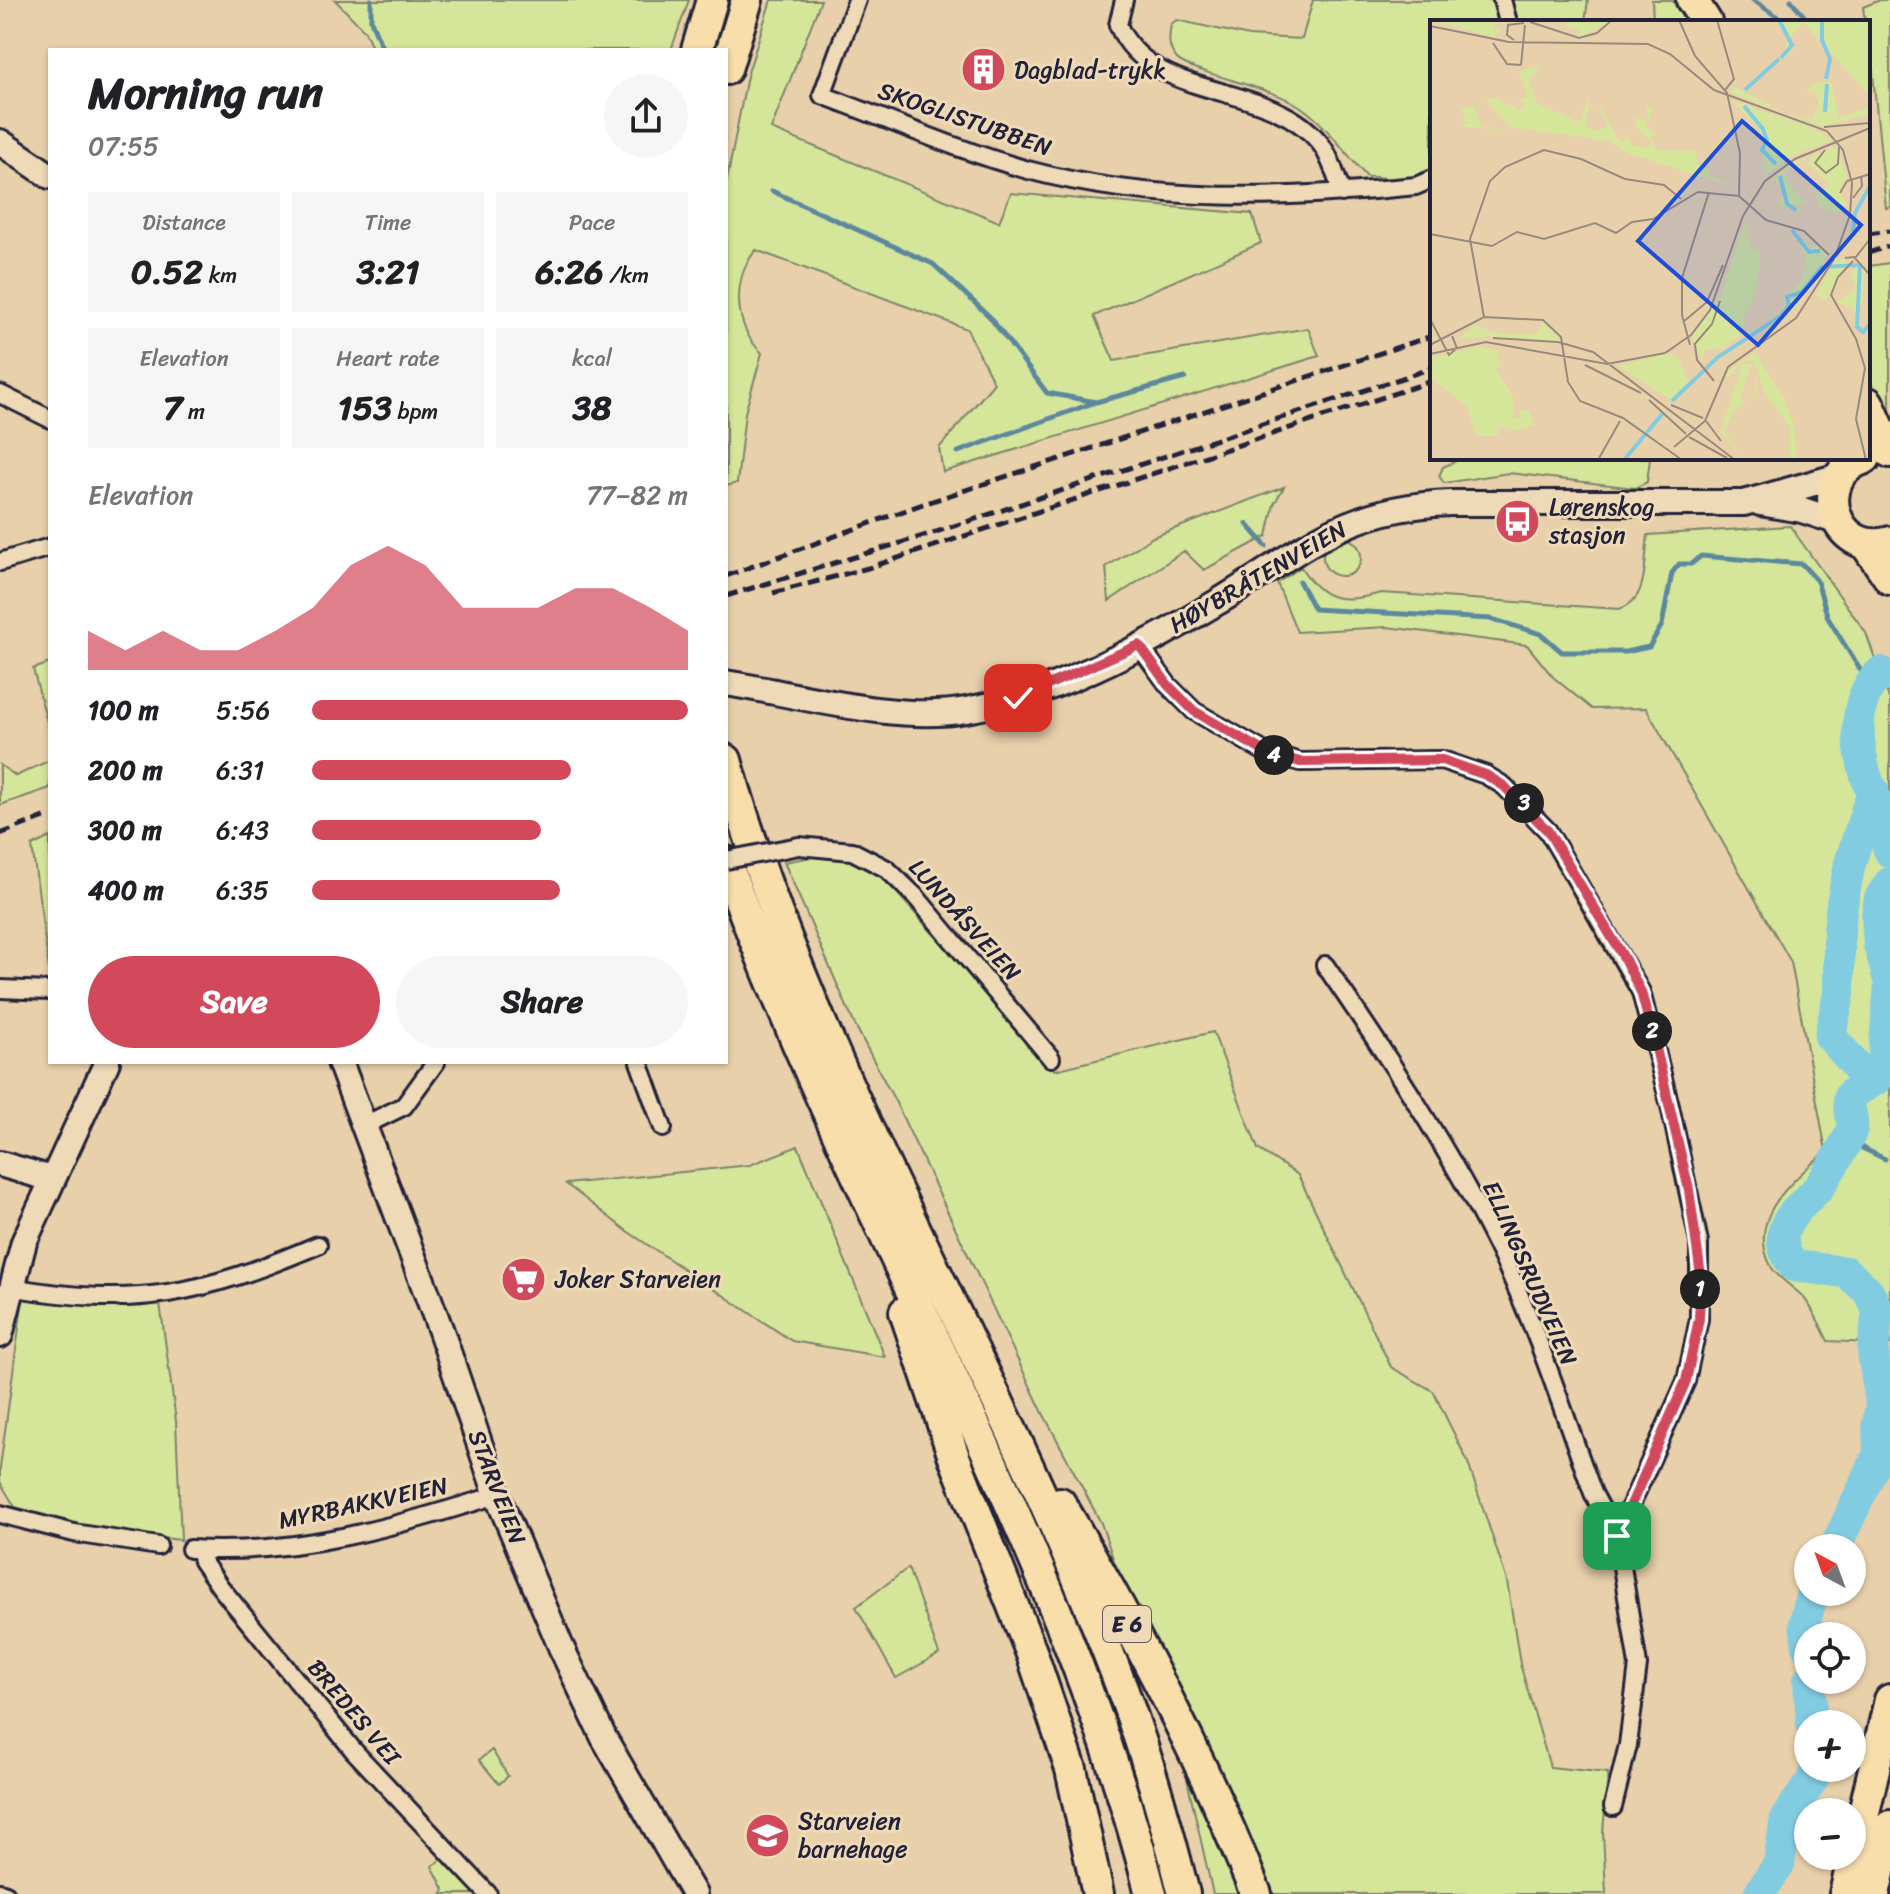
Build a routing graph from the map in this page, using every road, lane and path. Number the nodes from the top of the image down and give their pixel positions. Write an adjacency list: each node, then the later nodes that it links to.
1 (712, 0): 11 (highway)
2 (747, 0): 12 (highway)
3 (857, 0): 16 (street, SKOGLISTUBBEN)
4 (1124, 0): 16 (street)
5 (1502, 0): 8 (street)
6 (1692, 0): 9 (highway)
7 (1712, 0): 10 (highway)
8 (1507, 20)
9 (1705, 20)
10 (1722, 20)
11 (698, 48)
12 (728, 62)
13 (0, 142): 14 (street)
14 (48, 175)
15 (1430, 180): 16 (street, SKOGLISTUBBEN)
16 (1342, 193)
17 (0, 394): 19 (street)
18 (1870, 407): 20 (highway)
19 (48, 418)
20 (1890, 452)
21 (1890, 459): 22 (highway)
22 (1852, 464): 23 (street, HØYBRÅTENVEIEN); 24 (highway)
23 (1758, 502): 24 (street, HØYBRÅTENVEIEN); 29 (street, HØYBRÅTENVEIEN)
24 (1836, 521): 25 (highway)
25 (1878, 543): 28 (highway)
26 (48, 548): 27 (street)
27 (0, 562)
28 (1890, 579)
29 (1139, 645): 30 (street, HØYBRÅTENVEIEN); 53 (street)
30 (728, 683)
31 (728, 766): 50 (highway, E 6)
32 (728, 861): 37 (street, LUNDÅSVEIEN, bridge)
33 (728, 866): 46 (highway, E 6)
34 (1325, 965): 53 (street, ELLINGSRUDVEIEN)
35 (0, 989): 36 (street)
36 (48, 991)
37 (1051, 1058)
38 (106, 1064): 45 (street)
39 (341, 1064): 42 (street, STARVEIEN)
40 (435, 1064): 42 (street)
41 (640, 1064): 43 (street)
42 (365, 1125): 51 (street, STARVEIEN)
43 (663, 1128)
44 (0, 1164): 45 (street)
45 (52, 1179): 48 (street)
46 (873, 1207): 61 (highway, E 6); 62 (highway, E 6)
47 (318, 1245): 48 (street)
48 (10, 1287): 49 (street)
49 (0, 1335)
50 (979, 1364): 63 (highway, E 6); 64 (highway, E 6)
51 (497, 1495): 55 (street, MYRBAKKVEIEN); 60 (street, STARVEIEN)
52 (0, 1514): 54 (street)
53 (1621, 1525): 57 (street)
54 (158, 1546)
55 (194, 1550): 59 (street, BREDES VEI)
56 (1890, 1700): 65 (highway)
57 (1613, 1807)
58 (1890, 1826): 66 (highway)
59 (488, 1894)
60 (694, 1894)
61 (1098, 1894)
62 (1151, 1894)
63 (1184, 1894)
64 (1256, 1894)
65 (1845, 1894)
66 (1874, 1894)

